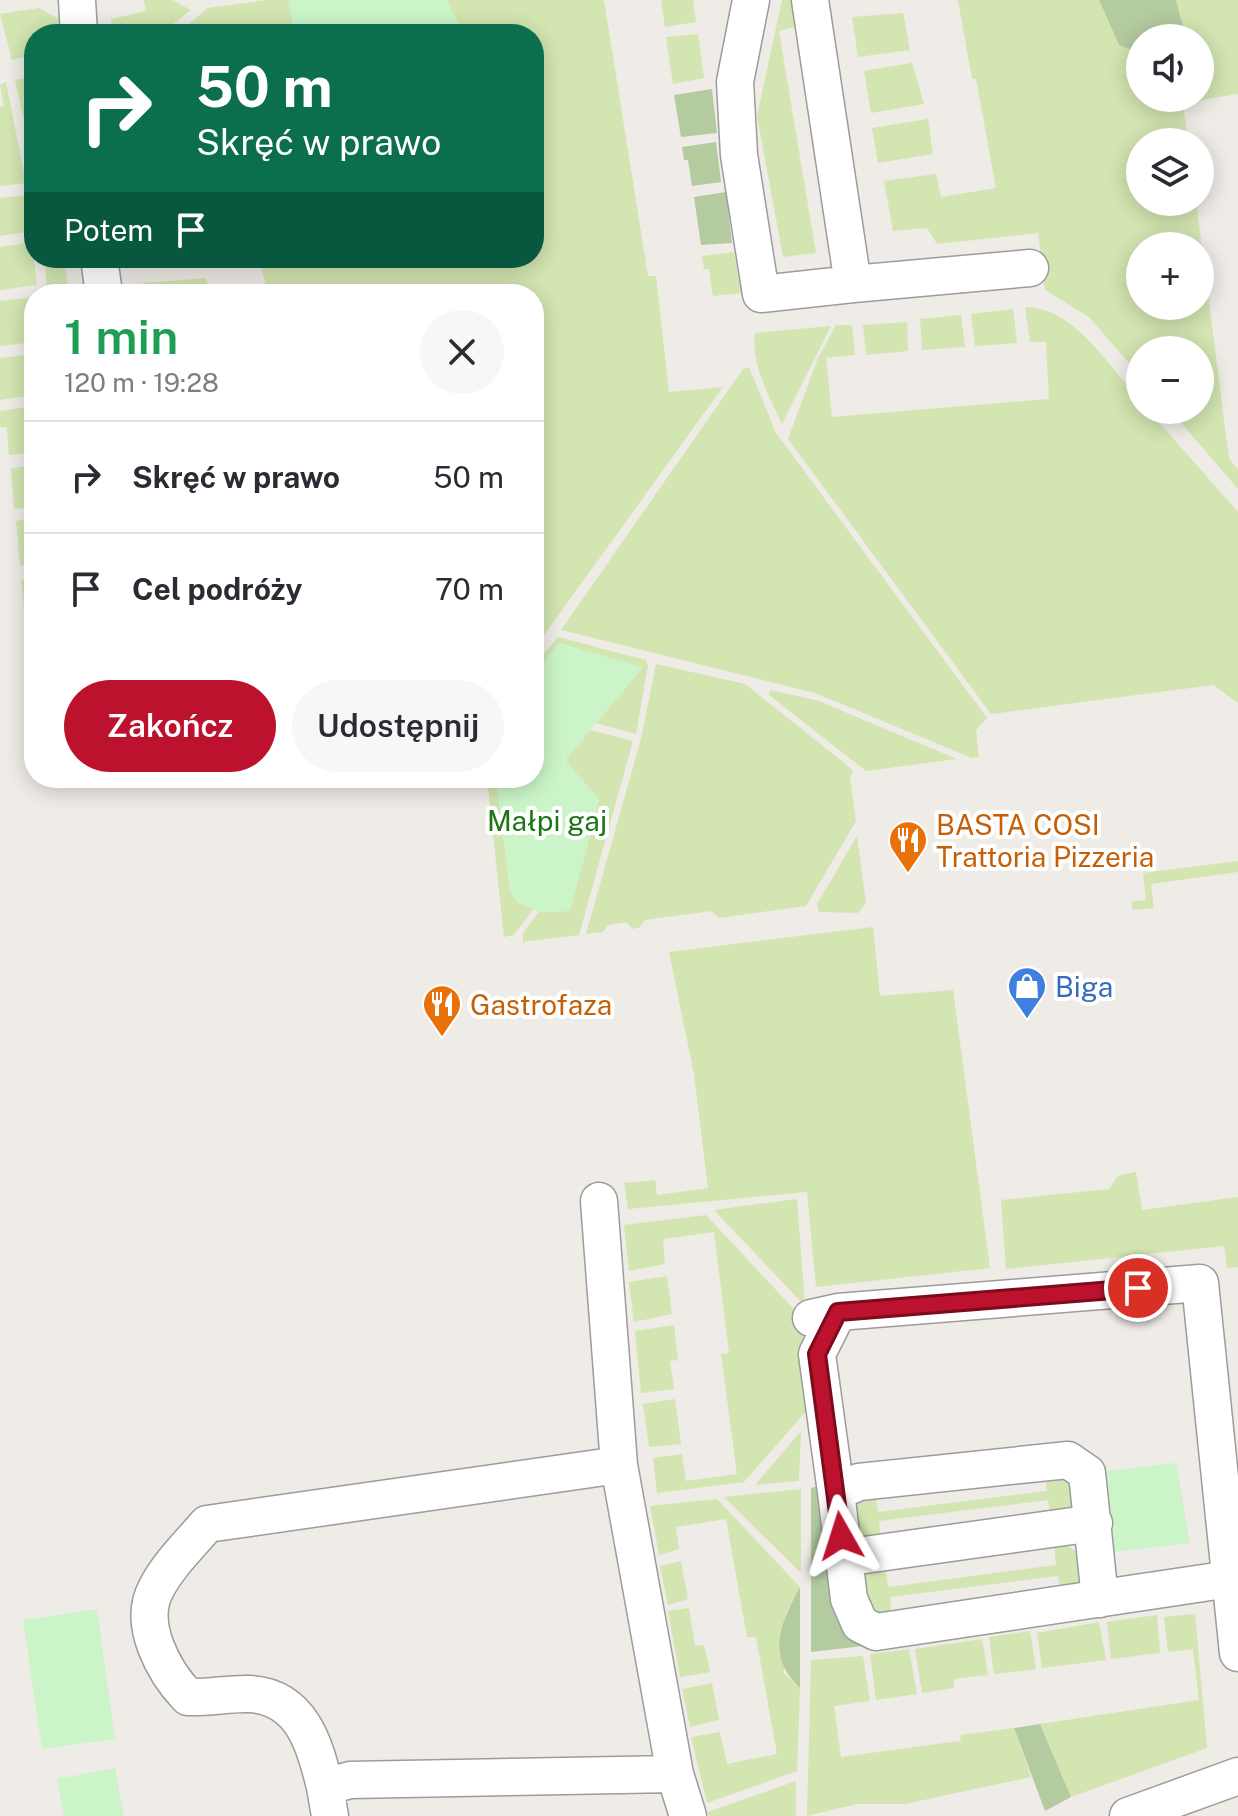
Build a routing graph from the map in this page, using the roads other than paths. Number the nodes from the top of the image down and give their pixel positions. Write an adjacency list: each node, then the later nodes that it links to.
1 (77, 0): 4 (street)
2 (751, 0): 6 (street)
3 (810, 0): 6 (street)
4 (78, 24)
5 (1030, 268): 6 (street)
6 (853, 284)
7 (599, 1201): 8 (street)
8 (619, 1465): 15 (street); 17 (street)
9 (836, 1492): 10 (street); 11 (street); 12 (street)
10 (1094, 1523): 11 (street); 13 (street)
11 (843, 1558): 13 (street)
12 (1230, 1579): 13 (street); 14 (street)
13 (1100, 1599)
14 (1238, 1653)
15 (675, 1774): 17 (street); 18 (street)
16 (1238, 1776): 19 (street)
17 (328, 1802)
18 (688, 1816)
19 (1128, 1816)

